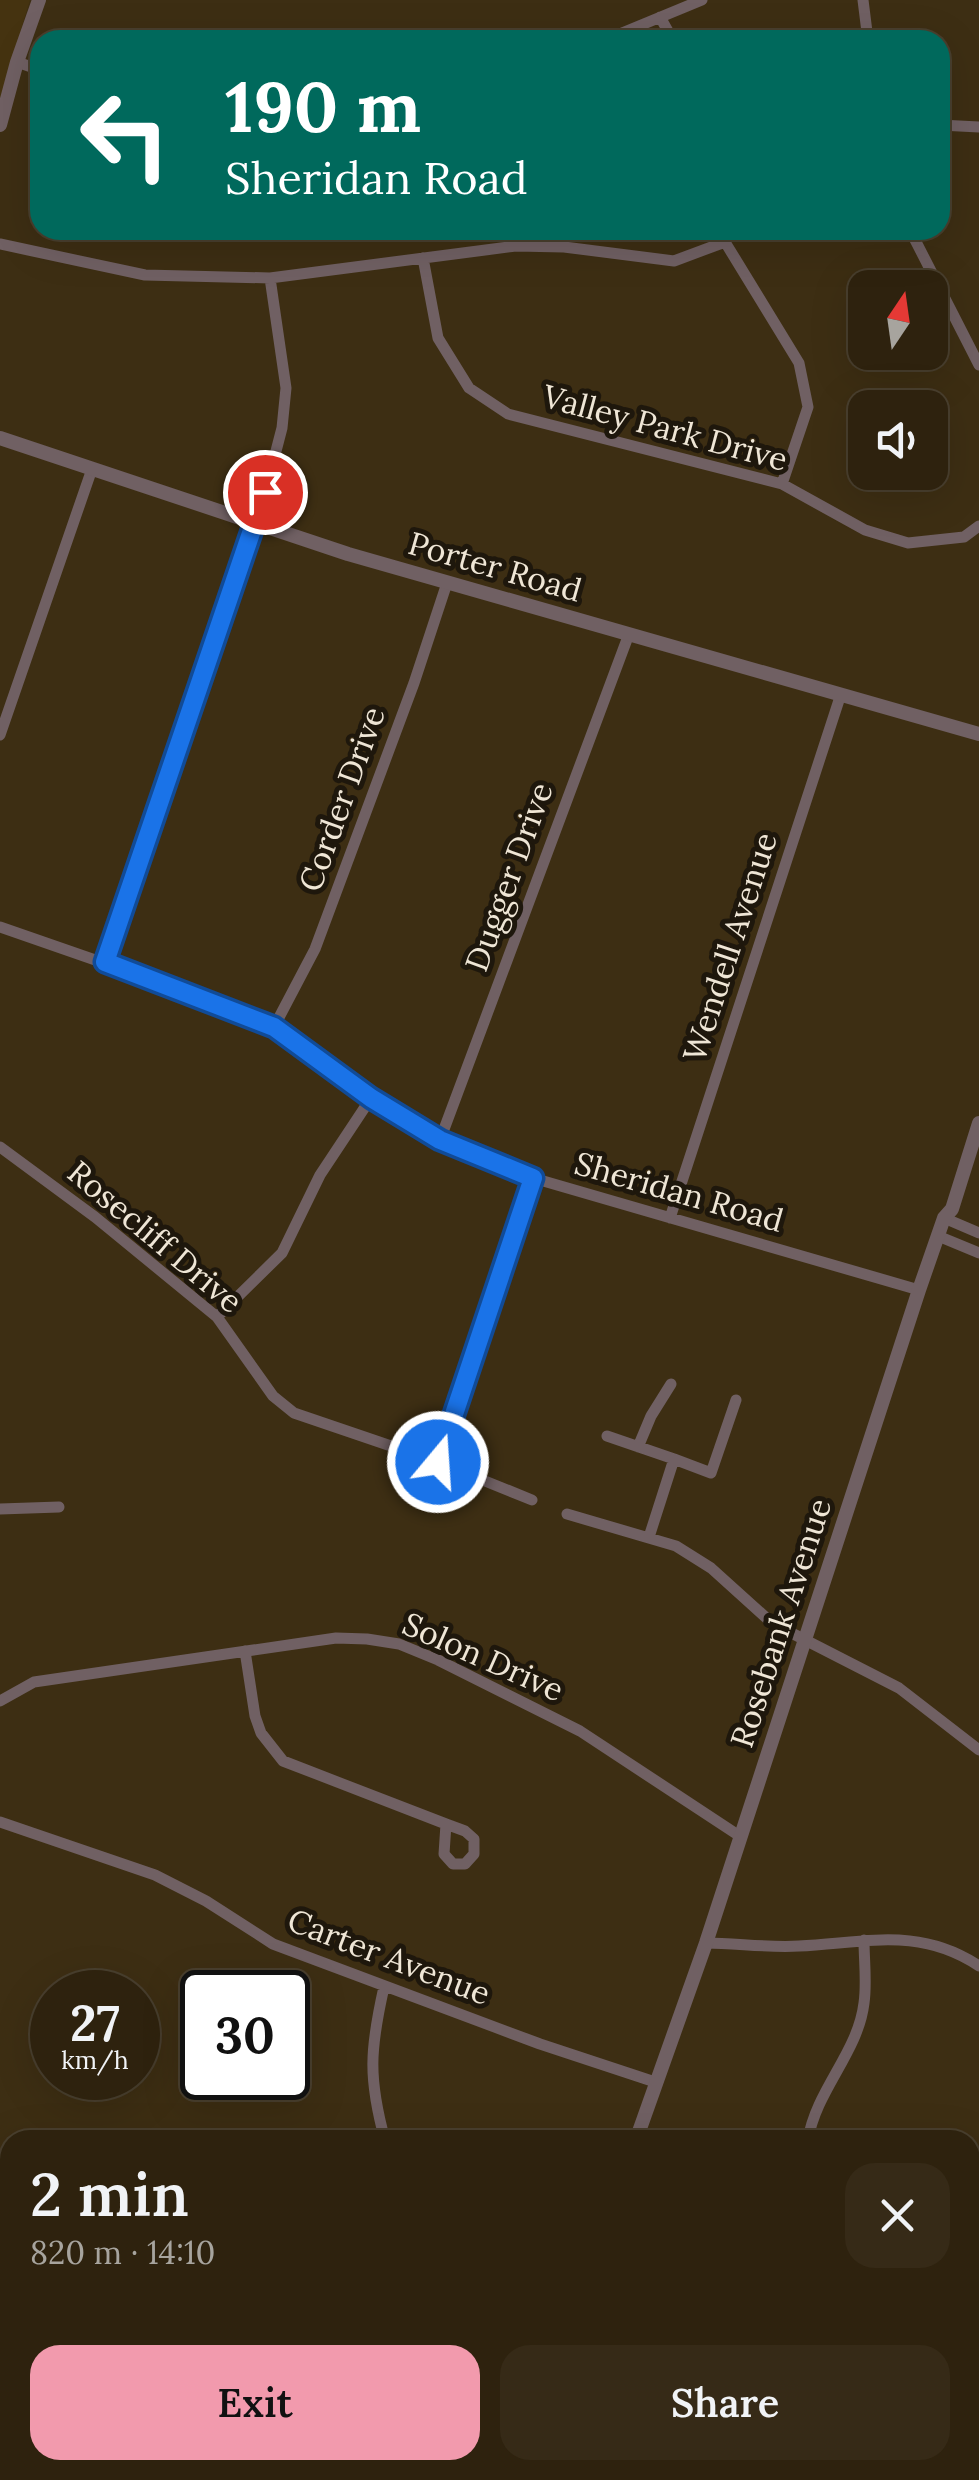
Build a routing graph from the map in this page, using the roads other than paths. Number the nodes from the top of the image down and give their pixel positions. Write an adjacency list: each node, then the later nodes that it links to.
1 (39, 0): 8 (street)
2 (702, 0): 4 (street)
3 (863, 0): 7 (street)
4 (660, 18): 5 (street); 6 (street)
5 (630, 30)
6 (667, 30)
7 (867, 30)
8 (17, 62): 9 (street); 10 (street)
9 (30, 67)
10 (0, 125)
11 (950, 126): 12 (street)
12 (979, 127)
13 (716, 240): 17 (street)
14 (726, 240): 22 (street)
15 (915, 240): 19 (street)
16 (0, 244): 18 (street)
17 (423, 258): 18 (street); 22 (street, Valley Park Drive)
18 (270, 278): 23 (street)
19 (979, 365)
20 (0, 438): 21 (street, Porter Road)
21 (92, 468): 23 (street, Porter Road); 29 (street)
22 (782, 484): 24 (street, Valley Park Drive)
23 (257, 524): 25 (street, Porter Road); 31 (street)
24 (979, 526)
25 (447, 583): 26 (street, Porter Road); 32 (street, Corder Drive)
26 (629, 634): 27 (street, Porter Road); 35 (street, Dugger Drive)
27 (841, 694): 28 (street, Porter Road); 38 (street, Wendell Avenue)
28 (979, 734)
29 (0, 735)
30 (0, 927): 31 (street, Sheridan Road)
31 (105, 962): 32 (street, Sheridan Road)
32 (274, 1027): 33 (street, Sheridan Road)
33 (371, 1098): 35 (street, Sheridan Road); 44 (street)
34 (979, 1123): 39 (street, Rosebank Avenue)
35 (440, 1140): 37 (street, Sheridan Road)
36 (0, 1147): 44 (street, Rosecliff Drive)
37 (533, 1178): 38 (street, Sheridan Road); 50 (street)
38 (670, 1218): 43 (street, Sheridan Road)
39 (944, 1218): 40 (street); 41 (street, Rosebank Avenue)
40 (979, 1233)
41 (938, 1236): 42 (street); 43 (street, Rosebank Avenue)
42 (979, 1252)
43 (920, 1290): 56 (street, Rosebank Avenue)
44 (217, 1317): 50 (street, Rosecliff Drive)
45 (672, 1384): 48 (street)
46 (736, 1400): 49 (street)
47 (607, 1436): 48 (street)
48 (638, 1447): 49 (street)
49 (674, 1460): 55 (street)
50 (438, 1462): 51 (street, Rosecliff Drive)
51 (532, 1500)
52 (58, 1506): 53 (street)
53 (0, 1509)
54 (567, 1514): 55 (street)
55 (648, 1536): 56 (street)
56 (806, 1640): 59 (street); 62 (street, Rosebank Avenue)
57 (245, 1651): 58 (street, Solon Drive); 61 (street); 62 (street, Solon Drive)
58 (0, 1701)
59 (979, 1750)
60 (0, 1822): 66 (street, Carter Avenue)
61 (446, 1824)
62 (738, 1835): 64 (street, Rosebank Avenue)
63 (864, 1940): 64 (street); 65 (street); 70 (street)
64 (706, 1943): 67 (street, Rosebank Avenue)
65 (979, 1966)
66 (384, 1987): 67 (street, Carter Avenue); 68 (street)
67 (654, 2082): 69 (street, Rosebank Avenue)
68 (382, 2130)
69 (639, 2130)
70 (811, 2130)

